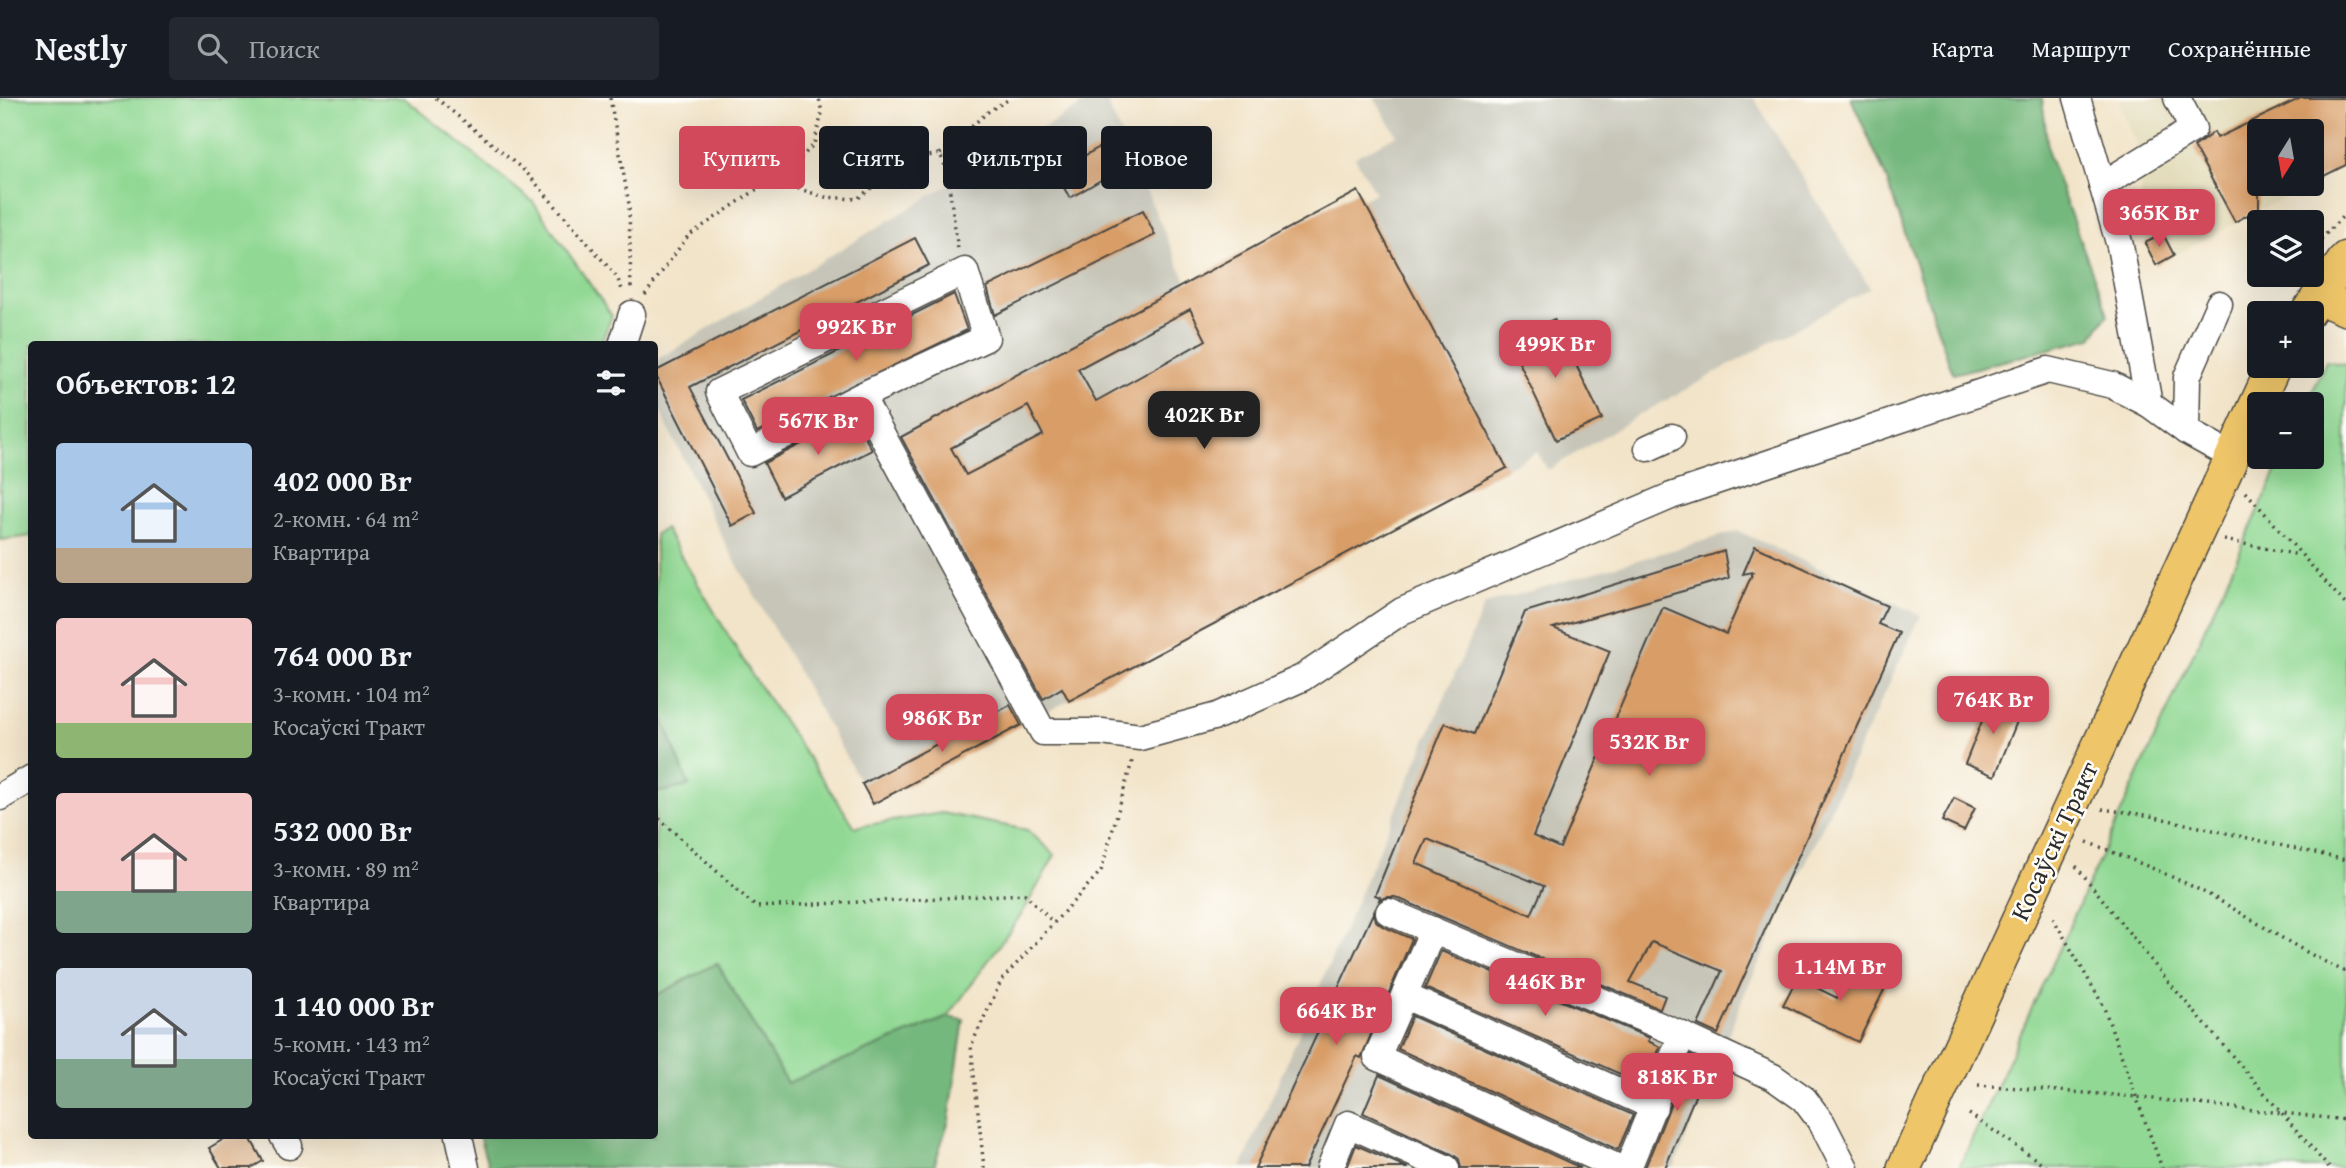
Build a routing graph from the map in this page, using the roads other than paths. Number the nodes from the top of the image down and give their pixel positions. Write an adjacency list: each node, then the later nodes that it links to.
1 (2077, 98): 3 (street)
2 (2177, 98): 3 (street)
3 (2102, 185): 11 (street)
4 (2334, 249): 6 (main road)
5 (2220, 304): 12 (street)
6 (2324, 306)
7 (632, 314): 8 (street)
8 (623, 341)
9 (2268, 378): 15 (main road, Косаўскі Тракт)
10 (861, 396): 10 (street); 11 (street)
11 (2148, 404): 12 (street)
12 (2186, 431): 15 (street)
13 (1672, 437): 14 (street)
14 (1648, 448)
15 (2231, 456): 30 (main road, Косаўскі Тракт)
16 (28, 780): 17 (street)
17 (0, 797)
18 (1389, 912): 19 (street)
19 (1433, 930): 20 (street); 21 (street)
20 (1405, 996): 22 (street); 27 (street)
21 (1682, 1035): 22 (street); 29 (street)
22 (1654, 1107): 28 (street)
23 (459, 1139): 24 (street)
24 (466, 1168)
25 (1330, 1168): 26 (street)
26 (1446, 1168)
27 (1619, 1168)
28 (1628, 1168)
29 (1845, 1168)
30 (1904, 1168)

